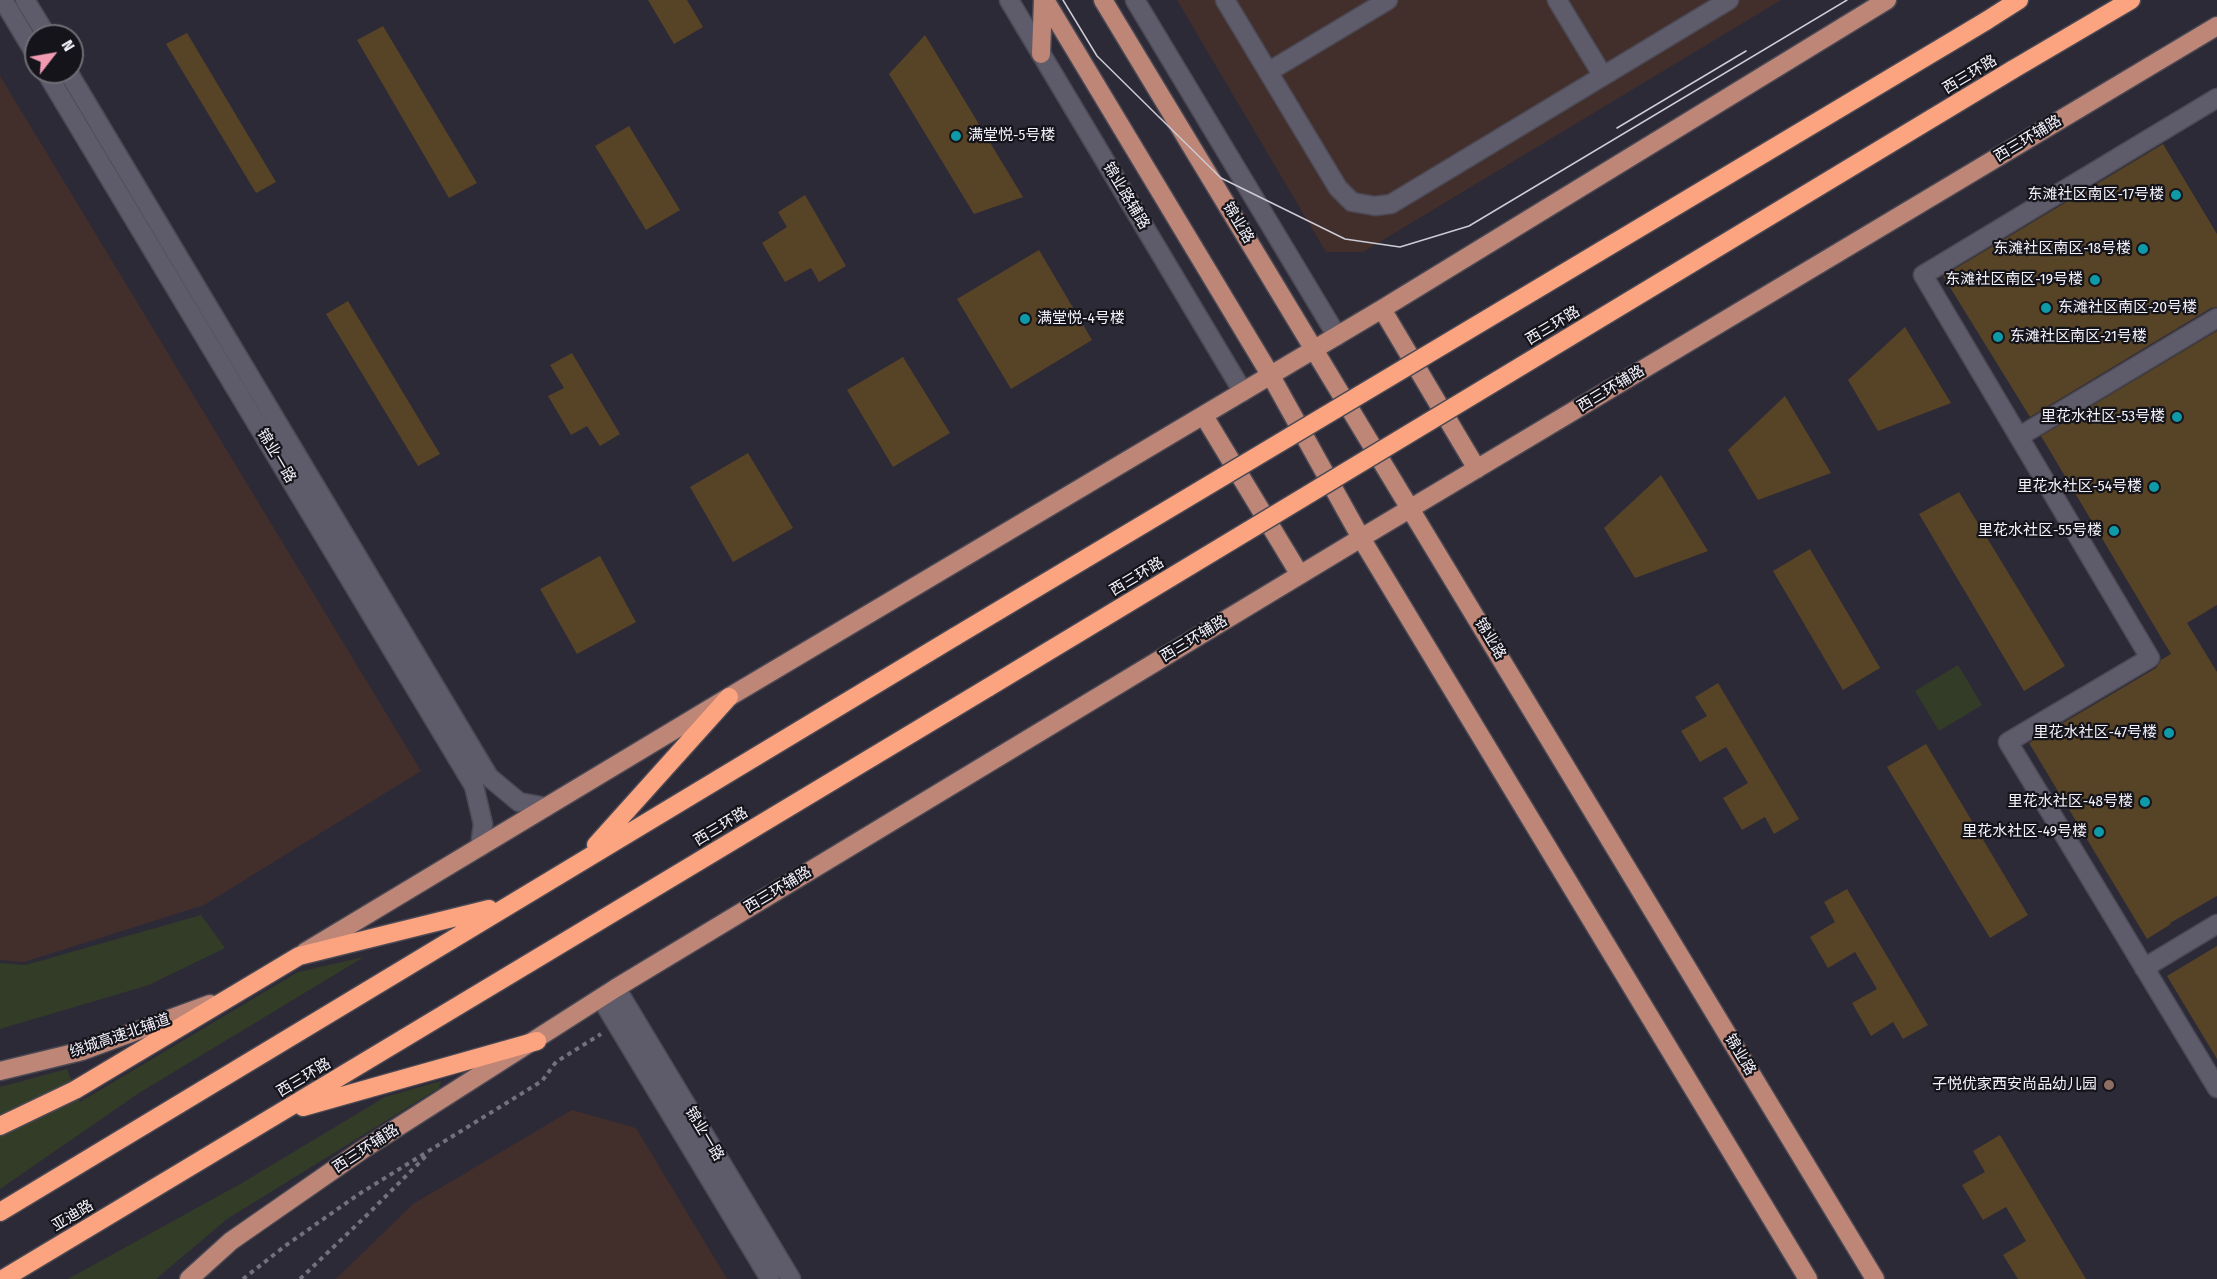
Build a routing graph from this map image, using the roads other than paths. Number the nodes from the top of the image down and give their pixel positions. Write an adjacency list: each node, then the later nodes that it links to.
1 (3, 0): 16 (street)
2 (25, 0): 14 (street)
3 (1009, 0): 17 (street, 锦业路辅路)
4 (1044, 0): 17 (main road); 27 (main road)
5 (1103, 0): 26 (main road, 锦业路)
6 (1135, 0): 25 (street)
7 (1225, 0): 18 (street)
8 (1388, 0): 18 (street)
9 (1557, 0): 19 (street)
10 (1728, 0): 19 (street)
11 (1887, 0): 23 (main road)
12 (2019, 0): 38 (highway, bridge)
13 (2131, 0): 49 (highway, 西三环路, bridge)
14 (40, 24)
15 (2217, 26): 31 (main road, 西三环辅路)
16 (24, 35)
17 (1041, 54): 28 (street, 锦业路辅路)
18 (1268, 72): 19 (street)
19 (1603, 76)
20 (53, 84): 37 (street, 锦业一路)
21 (75, 84): 36 (street, 锦业一路)
22 (2217, 98): 30 (street)
23 (1382, 309): 25 (main road); 31 (main road)
24 (2217, 318): 30 (street)
25 (1337, 336): 26 (main road)
26 (1314, 350): 27 (main road); 32 (main road, 锦业路)
27 (1271, 376): 28 (main road); 33 (main road)
28 (1244, 392): 29 (main road)
29 (1204, 416): 34 (main road); 35 (main road)
30 (2020, 436): 42 (street)
31 (1477, 469): 32 (main road, 西三环辅路)
32 (1411, 508): 33 (main road, 西三环辅路); 58 (main road, 锦业路)
33 (1361, 538): 34 (main road, 西三环辅路); 57 (main road)
34 (1300, 575): 43 (main road, 西三环辅路)
35 (729, 697): 36 (main road); 38 (highway)
36 (546, 807): 37 (main road)
37 (480, 847): 41 (main road)
38 (582, 860): 39 (highway)
39 (509, 905): 41 (highway); 52 (highway)
40 (2217, 924): 42 (street)
41 (299, 956): 44 (highway)
42 (2144, 968): 48 (street)
43 (616, 988): 45 (main road, 西三环辅路); 56 (street, 锦业一路)
44 (237, 994): 47 (main road, 绕城高速北辅道); 50 (highway)
45 (601, 998): 46 (main road, 西三环辅路); 55 (street, 锦业一路)
46 (537, 1041): 49 (highway); 54 (main road, 西三环辅路)
47 (0, 1071)
48 (2217, 1088)
49 (278, 1114): 51 (highway, 西三环路)
50 (0, 1126)
51 (162, 1185): 53 (highway, 亚迪路)
52 (0, 1212)
53 (3, 1279)
54 (189, 1279)
55 (770, 1279)
56 (791, 1279)
57 (1808, 1279)
58 (1875, 1279)

